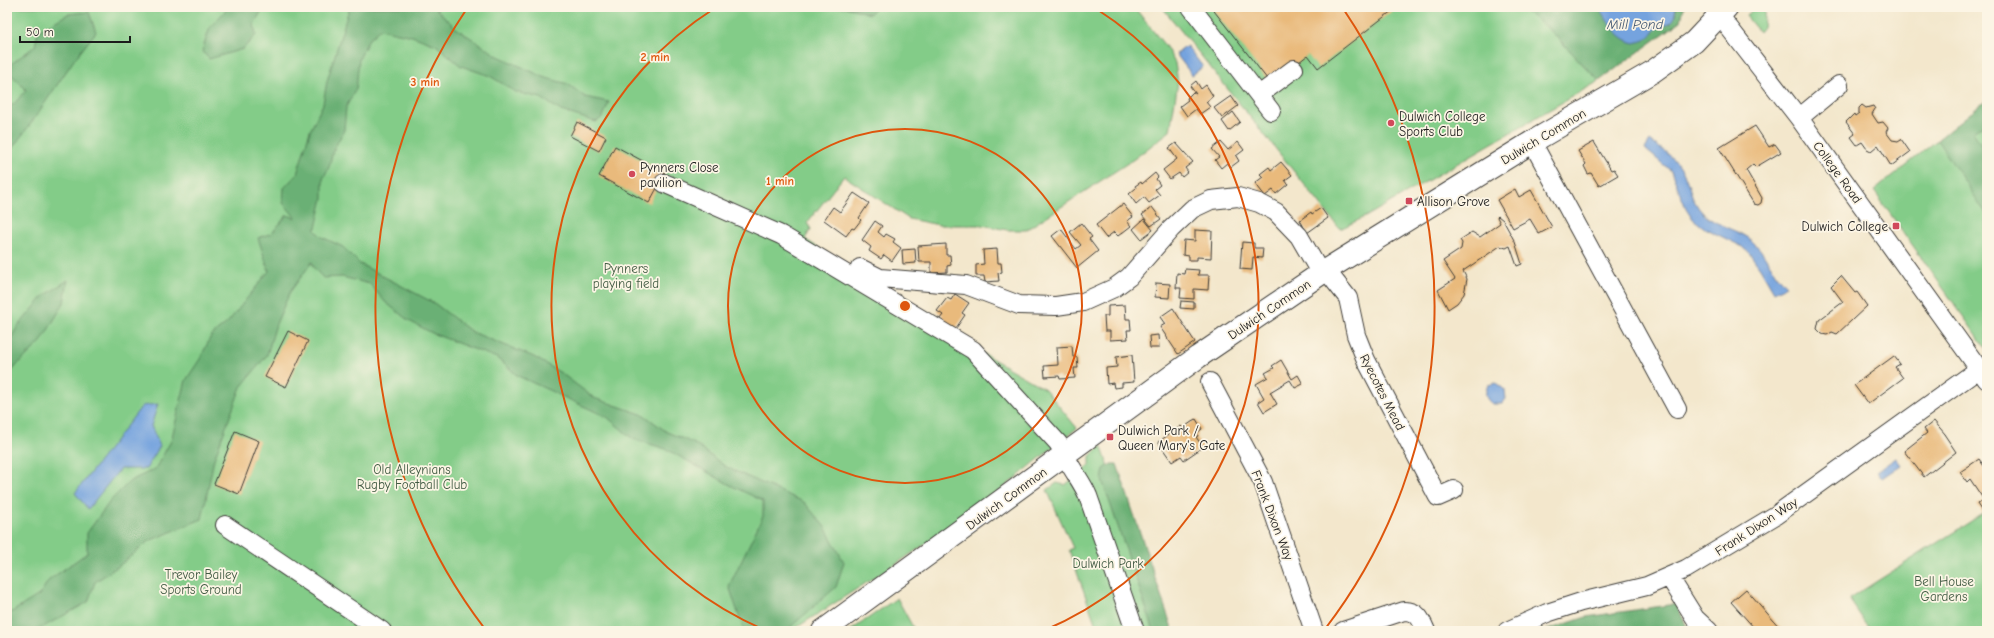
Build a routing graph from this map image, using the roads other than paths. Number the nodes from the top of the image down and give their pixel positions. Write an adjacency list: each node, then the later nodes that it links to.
1 (1191, 7): 5 (street)
2 (1720, 10): 7 (street, College Road); 8 (highway, Dulwich Common)
3 (1294, 68): 5 (street)
4 (1839, 85): 7 (street)
5 (1259, 95): 6 (street)
6 (1271, 111)
7 (1799, 118): 12 (street, College Road)
8 (1532, 142): 11 (highway, Dulwich Common); 14 (street)
9 (664, 183): 15 (street)
10 (860, 268): 11 (street)
11 (1324, 272): 15 (highway, Dulwich Common); 16 (street, Ryecotes Mead)
12 (1983, 375): 18 (street, Frank Dixon Way)
13 (1210, 382): 22 (street, Frank Dixon Way)
14 (1677, 409)
15 (1066, 454): 20 (highway, Dulwich Common); 21 (street)
16 (1454, 490)
17 (225, 525): 19 (street)
18 (1670, 578): 25 (street, Frank Dixon Way); 26 (street)
19 (382, 631)
20 (823, 631)
21 (1135, 631)
22 (1314, 631)
23 (1344, 631): 24 (street)
24 (1426, 631)
25 (1506, 631)
26 (1709, 631)

